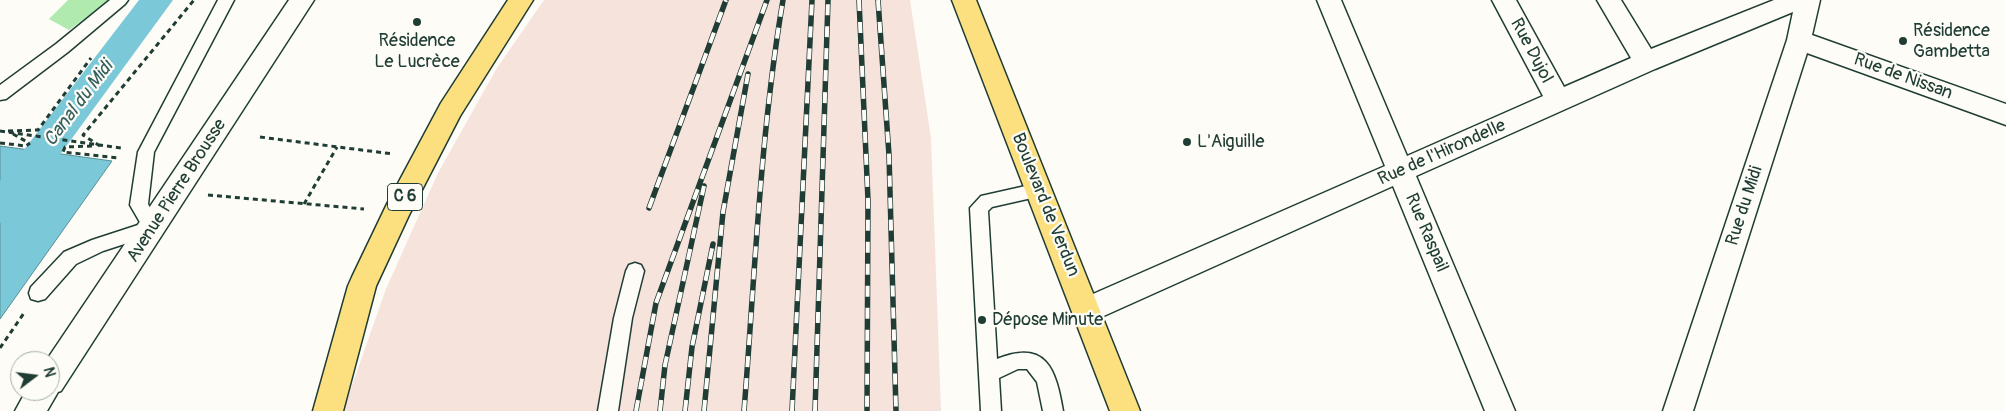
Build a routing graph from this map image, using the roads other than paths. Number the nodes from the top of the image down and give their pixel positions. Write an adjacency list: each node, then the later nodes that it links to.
1 (120, 0): 13 (lane)
2 (226, 0): 18 (lane)
3 (302, 0): 18 (street, Avenue Pierre Brousse)
4 (521, 0): 24 (main road, C 6)
5 (964, 0): 17 (main road, Boulevard de Verdun)
6 (1329, 0): 16 (street, Rue Raspail)
7 (1504, 0): 14 (street, Rue Dujol)
8 (1609, 0): 12 (street)
9 (1798, 0): 12 (street, Rue de l'Hirondelle)
10 (1808, 0): 11 (street, Rue du Midi)
11 (1800, 40): 15 (street, Rue de Nissan); 30 (street, Rue du Midi)
12 (1646, 62): 14 (street, Rue de l'Hirondelle)
13 (0, 94)
14 (1559, 101): 16 (street, Rue de l'Hirondelle)
15 (2006, 115)
16 (1400, 172): 21 (street, Rue de l'Hirondelle); 29 (street, Rue Raspail)
17 (1039, 190): 21 (main road, Boulevard de Verdun); 23 (lane)
18 (152, 228): 20 (lane); 22 (street, Avenue Pierre Brousse)
19 (635, 271): 25 (lane)
20 (38, 292)
21 (1086, 310): 28 (main road, Boulevard de Verdun)
22 (60, 366)
23 (989, 372): 26 (lane); 27 (lane)
24 (328, 411)
25 (608, 411)
26 (991, 411)
27 (1053, 411)
28 (1125, 411)
29 (1500, 411)
30 (1678, 411)

